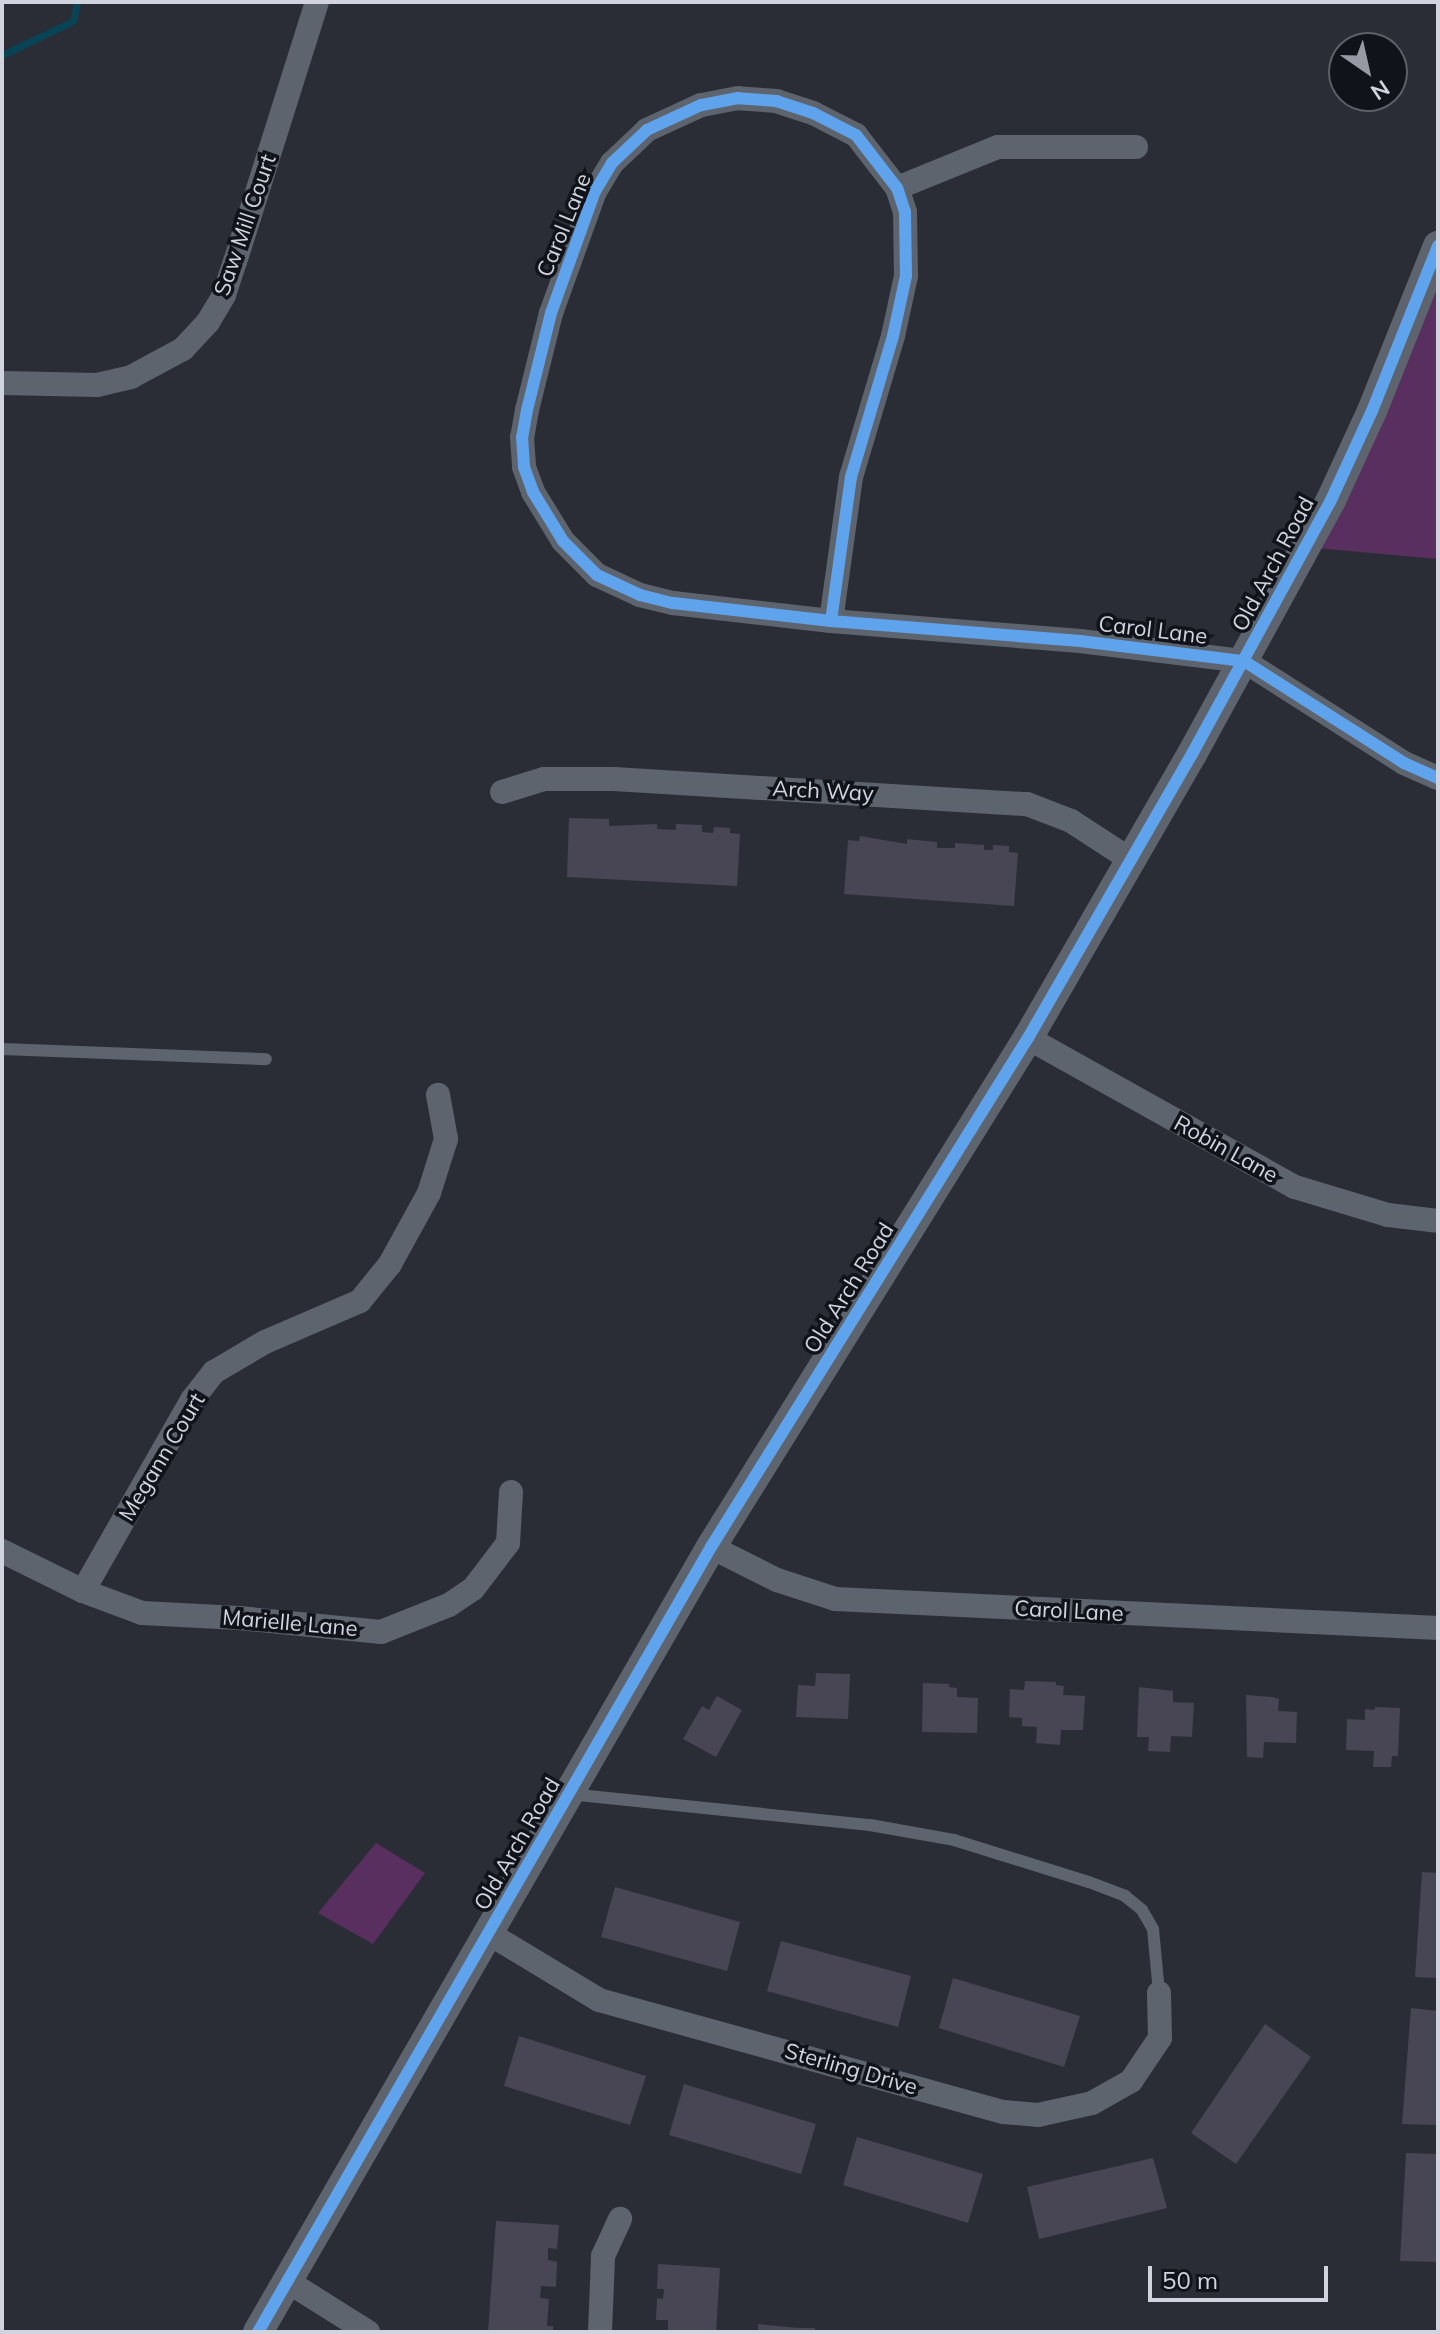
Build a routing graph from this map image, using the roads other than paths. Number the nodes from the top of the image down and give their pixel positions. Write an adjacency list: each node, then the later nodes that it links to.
1 (317, 2): 6 (street, Saw Mill Court)
2 (1136, 147): 3 (street)
3 (897, 188): 7 (street, Carol Lane); 7 (street, Carol Lane)
4 (1438, 246): 5 (street, Old Arch Road)
5 (1429, 290): 8 (street, Old Arch Road)
6 (2, 383)
7 (831, 621): 8 (street, Carol Lane)
8 (1244, 661): 9 (street, Carol Lane); 11 (street, Old Arch Road)
9 (1438, 778)
10 (502, 792): 11 (street, Arch Way)
11 (1131, 860): 12 (street, Old Arch Road)
12 (1028, 1038): 16 (street, Robin Lane); 18 (street, Old Arch Road)
13 (2, 1049): 14 (lane)
14 (266, 1059)
15 (438, 1095): 20 (street, Megann Court)
16 (1438, 1221)
17 (511, 1492): 20 (street, Marielle Lane)
18 (711, 1547): 21 (street, Carol Lane); 22 (street, Old Arch Road)
19 (2, 1551): 20 (street, Marielle Lane)
20 (83, 1591)
21 (1438, 1628)
22 (569, 1794): 23 (street, Old Arch Road); 24 (lane)
23 (488, 1933): 24 (street, Sterling Drive); 26 (street, Old Arch Road)
24 (1159, 1993)
25 (620, 2219): 29 (street)
26 (287, 2281): 27 (street, Old Arch Road); 28 (street)
27 (258, 2332)
28 (368, 2332)
29 (600, 2332)

